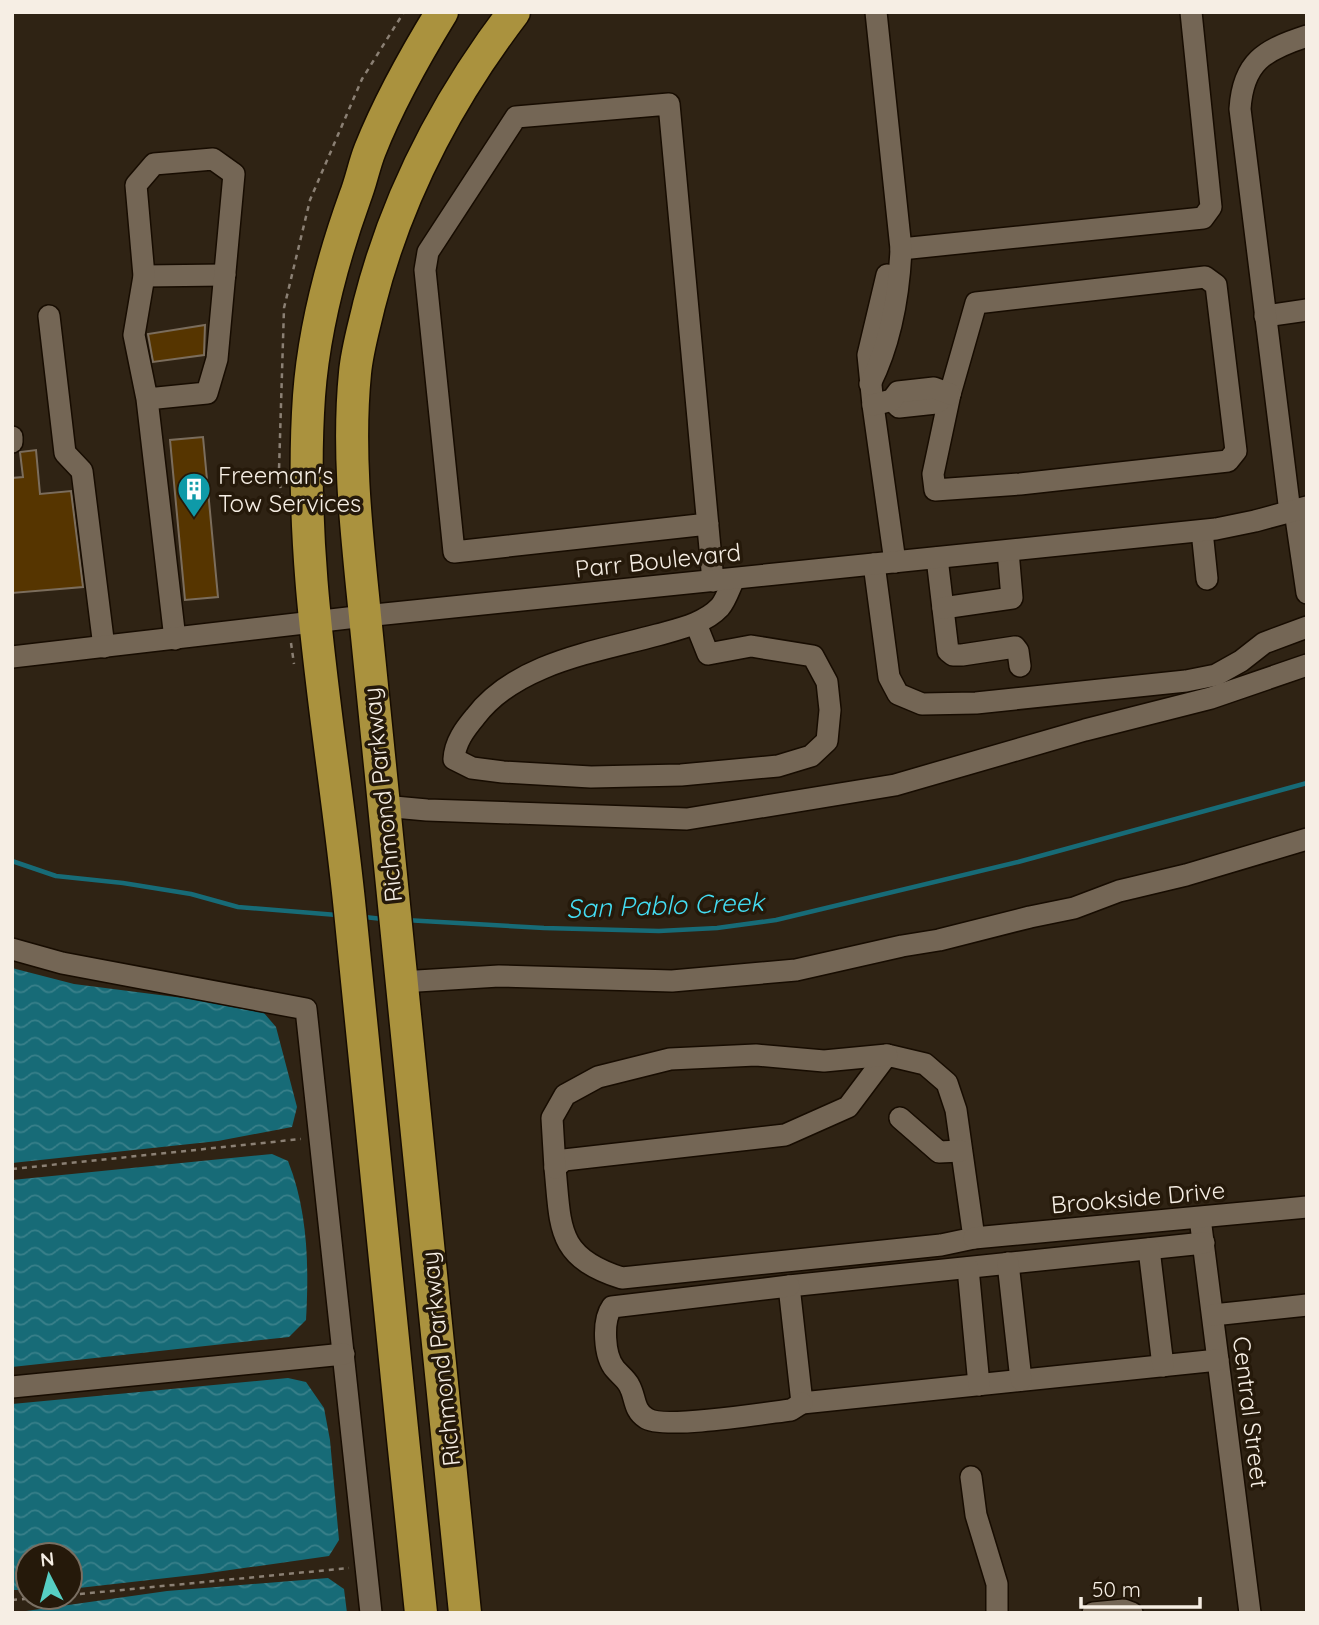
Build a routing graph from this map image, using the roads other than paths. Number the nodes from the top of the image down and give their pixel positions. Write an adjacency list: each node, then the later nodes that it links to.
1 (442, 12): 28 (highway, Richmond Parkway)
2 (514, 12): 27 (highway, Richmond Parkway)
3 (876, 12): 6 (street)
4 (1191, 12): 6 (street)
5 (1307, 36): 11 (street)
6 (901, 248): 13 (street)
7 (225, 275): 8 (street); 8 (street); 14 (street)
8 (144, 276): 14 (street)
9 (1307, 310): 11 (street)
10 (49, 316): 32 (street)
11 (1265, 316): 17 (street)
12 (950, 394): 12 (street); 13 (street)
13 (878, 396): 22 (street)
14 (147, 399): 31 (street)
15 (12, 437): 16 (street)
16 (12, 442)
17 (1297, 510): 19 (street, Parr Boulevard); 25 (street)
18 (708, 524): 18 (street); 24 (street)
19 (1202, 531): 20 (street, Parr Boulevard); 23 (street)
20 (1008, 551): 21 (street, Parr Boulevard); 26 (street)
21 (937, 558): 22 (street, Parr Boulevard); 26 (street)
22 (884, 563): 24 (street, Parr Boulevard); 30 (street)
23 (1207, 579)
24 (724, 580): 27 (street, Parr Boulevard); 29 (street)
25 (1307, 593)
26 (943, 608): 35 (street)
27 (365, 616): 28 (street, Parr Boulevard); 36 (highway, Richmond Parkway)
28 (314, 624): 31 (street, Parr Boulevard); 63 (highway, Richmond Parkway)
29 (696, 624): 29 (street)
30 (1307, 627)
31 (175, 639): 32 (street, Parr Boulevard)
32 (104, 647): 33 (street, Parr Boulevard)
33 (12, 657)
34 (1307, 665): 36 (street)
35 (1020, 666)
36 (383, 806): 39 (highway, Richmond Parkway)
37 (1307, 839): 39 (street)
38 (12, 950): 54 (street)
39 (401, 982): 64 (highway, Richmond Parkway)
40 (887, 1055): 42 (street, Brookside Drive); 43 (street); 43 (street, Brookside Drive)
41 (900, 1118): 42 (street)
42 (961, 1151): 46 (street, Brookside Drive)
43 (555, 1168): 46 (street, Brookside Drive)
44 (1307, 1207): 45 (street, Brookside Drive)
45 (1200, 1218): 46 (street, Brookside Drive); 47 (street, Central Street)
46 (974, 1238)
47 (1204, 1243): 48 (street); 53 (street, Central Street)
48 (1149, 1249): 49 (street); 56 (street)
49 (1008, 1264): 50 (street); 57 (street)
50 (968, 1268): 51 (street); 58 (street)
51 (789, 1286): 60 (street); 60 (street)
52 (1307, 1305): 53 (street)
53 (1213, 1315): 55 (street, Central Street)
54 (344, 1354): 59 (street); 62 (street)
55 (1218, 1360): 56 (street); 68 (street, Central Street)
56 (1163, 1366): 57 (street)
57 (1021, 1380): 58 (street)
58 (979, 1385): 60 (street)
59 (12, 1387)
60 (802, 1403)
61 (971, 1476): 65 (street)
62 (371, 1613)
63 (421, 1613)
64 (465, 1613)
65 (997, 1613)
66 (1093, 1613): 67 (street)
67 (1132, 1613)
68 (1250, 1613)

